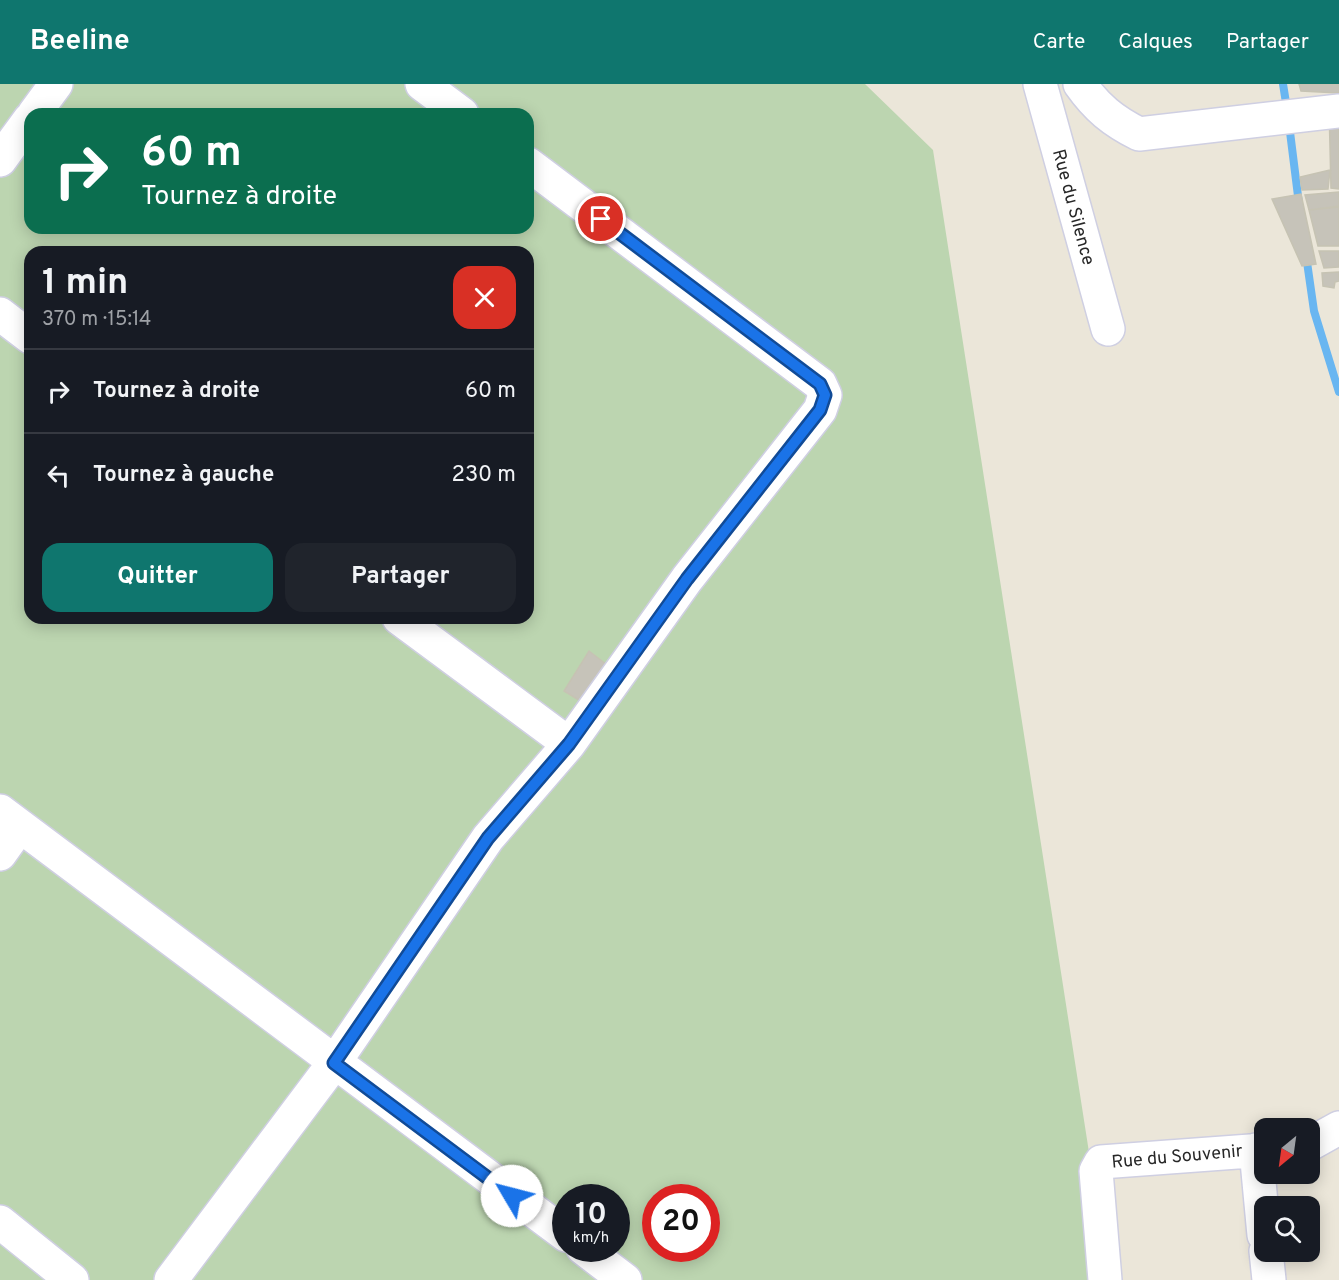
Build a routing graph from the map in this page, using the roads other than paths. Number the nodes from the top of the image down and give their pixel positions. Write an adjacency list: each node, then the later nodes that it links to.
1 (56, 84): 5 (street)
2 (422, 84): 6 (street)
3 (1040, 84): 12 (street, Rue du Silence)
4 (1080, 84): 7 (street)
5 (38, 108)
6 (454, 108)
7 (1339, 111)
8 (24, 127): 9 (street)
9 (0, 160)
10 (534, 169): 15 (street)
11 (0, 314): 13 (street)
12 (1108, 329)
13 (24, 332)
14 (407, 624): 15 (street)
15 (569, 744): 18 (street)
16 (10, 818): 17 (street); 18 (street)
17 (0, 854)
18 (334, 1063): 23 (street); 27 (street)
19 (1339, 1128): 20 (street)
20 (1320, 1138)
21 (1254, 1150): 29 (street, Rue du Souvenir)
22 (0, 1222): 26 (street)
23 (552, 1225)
24 (602, 1262): 28 (street)
25 (1267, 1262): 30 (street)
26 (72, 1280)
27 (171, 1280)
28 (626, 1280)
29 (1105, 1280)
30 (1269, 1280)

